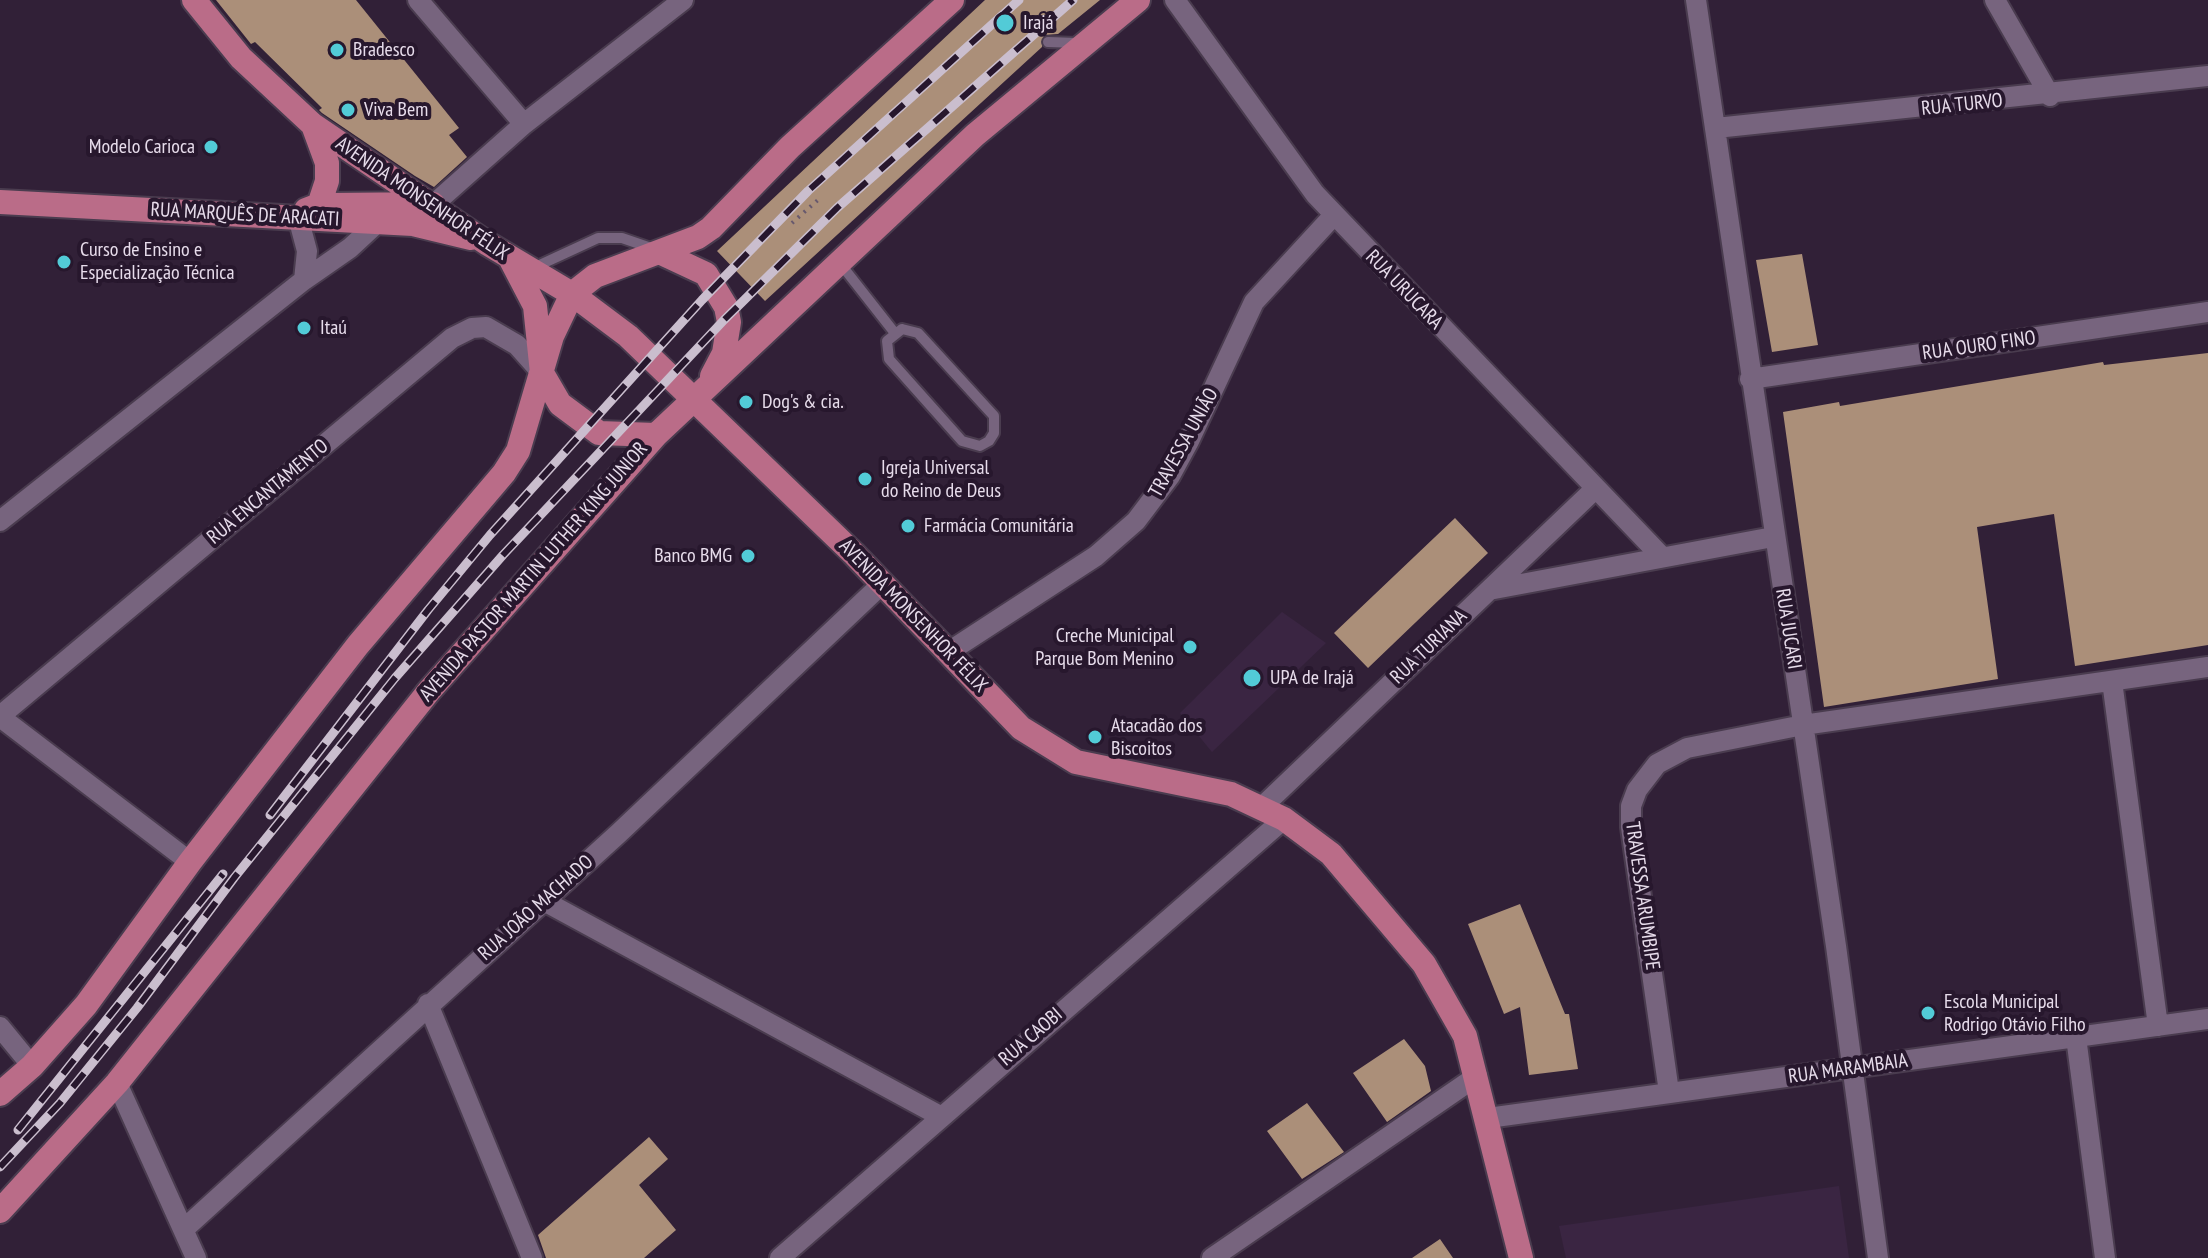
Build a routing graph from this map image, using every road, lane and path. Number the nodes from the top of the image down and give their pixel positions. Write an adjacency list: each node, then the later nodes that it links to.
1 (194, 0): 14 (main road, AVENIDA MONSENHOR FÉLIX)
2 (418, 0): 13 (street)
3 (683, 0): 13 (street)
4 (952, 0): 24 (main road)
5 (1138, 0): 10 (main road, AVENIDA PASTOR MARTIN LUTHER KING JUNIOR)
6 (1175, 0): 20 (street, RUA URUCARA)
7 (1696, 0): 15 (street, RUA JUCARI)
8 (1995, 0): 12 (street)
9 (1048, 42): 10 (lane)
10 (1083, 42): 25 (main road, AVENIDA PASTOR MARTIN LUTHER KING JUNIOR)
11 (2208, 76): 12 (street, RUA TURVO)
12 (2050, 96): 15 (street, RUA TURVO)
13 (524, 124): 18 (street)
14 (313, 125): 18 (main road, AVENIDA MONSENHOR FÉLIX); 19 (main road)
15 (1716, 128): 32 (street, RUA JUCARI)
16 (819, 199): 22 (path)
17 (0, 202): 19 (main road, RUA MARQUÊS DE ARACATI)
18 (434, 204): 19 (main road); 23 (main road, AVENIDA MONSENHOR FÉLIX)
19 (308, 211): 21 (main road, RUA MARQUÊS DE ARACATI); 27 (street)
20 (1334, 215): 35 (street, RUA URUCARA); 41 (street, TRAVESSA UNIÃO)
21 (377, 223): 23 (main road, RUA MARQUÊS DE ARACATI); 27 (street)
22 (792, 223)
23 (488, 244): 26 (main road, AVENIDA MONSENHOR FÉLIX)
24 (659, 252): 26 (lane); 28 (main road); 33 (main road)
25 (839, 262): 30 (lane); 33 (main road, AVENIDA PASTOR MARTIN LUTHER KING JUNIOR)
26 (519, 263): 28 (main road, AVENIDA MONSENHOR FÉLIX); 31 (main road)
27 (304, 280): 36 (street)
28 (572, 294): 31 (main road); 33 (main road, AVENIDA MONSENHOR FÉLIX)
29 (2208, 312): 32 (street, RUA OURO FINO)
30 (894, 332): 30 (lane)
31 (542, 373): 34 (main road); 44 (street, RUA ENCANTAMENTO); 48 (main road)
32 (1750, 379): 37 (street, RUA JUCARI)
33 (701, 391): 34 (main road, AVENIDA PASTOR MARTIN LUTHER KING JUNIOR); 39 (main road, AVENIDA MONSENHOR FÉLIX)
34 (656, 435): 58 (main road, AVENIDA PASTOR MARTIN LUTHER KING JUNIOR)
35 (1596, 488): 38 (street, RUA URUCARA); 40 (street, RUA TURIANA)
36 (0, 521)
37 (1773, 537): 38 (street); 45 (street, RUA JUCARI)
38 (1661, 556): 40 (street)
39 (883, 583): 41 (main road, AVENIDA MONSENHOR FÉLIX); 49 (street, RUA JOÃO MACHADO)
40 (1489, 590): 46 (street, RUA TURIANA)
41 (947, 653): 46 (main road, AVENIDA MONSENHOR FÉLIX)
42 (2208, 667): 43 (street, TRAVESSA ARUMBIPE)
43 (2112, 681): 45 (street, TRAVESSA ARUMBIPE); 52 (street)
44 (0, 716): 48 (street)
45 (1803, 725): 56 (street, RUA JUCARI); 59 (street, TRAVESSA ARUMBIPE)
46 (1262, 807): 47 (main road, AVENIDA MONSENHOR FÉLIX)
47 (1284, 819): 57 (main road, AVENIDA MONSENHOR FÉLIX); 61 (street, RUA CAOBI)
48 (190, 862): 55 (main road)
49 (544, 901): 50 (street, RUA JOÃO MACHADO); 61 (street)
50 (428, 1004): 64 (street, RUA JOÃO MACHADO); 66 (street)
51 (2208, 1019): 52 (street, RUA MARAMBAIA)
52 (2158, 1026): 54 (street, RUA MARAMBAIA)
53 (0, 1027): 55 (street)
54 (2076, 1037): 56 (street, RUA MARAMBAIA); 71 (street)
55 (32, 1066): 60 (main road)
56 (1851, 1069): 59 (street, RUA MARAMBAIA); 70 (street, RUA JUCARI)
57 (1477, 1076): 62 (main road, AVENIDA MONSENHOR FÉLIX); 68 (street)
58 (117, 1083): 63 (main road, AVENIDA PASTOR MARTIN LUTHER KING JUNIOR); 64 (street)
59 (1669, 1092): 62 (street, RUA MARAMBAIA)
60 (0, 1094)
61 (940, 1116): 67 (street, RUA CAOBI)
62 (1488, 1118): 69 (main road, AVENIDA MONSENHOR FÉLIX)
63 (0, 1211)
64 (184, 1229): 65 (street)
65 (196, 1258)
66 (532, 1258)
67 (780, 1258)
68 (1212, 1258)
69 (1521, 1258)
70 (1878, 1258)
71 (2105, 1258)

